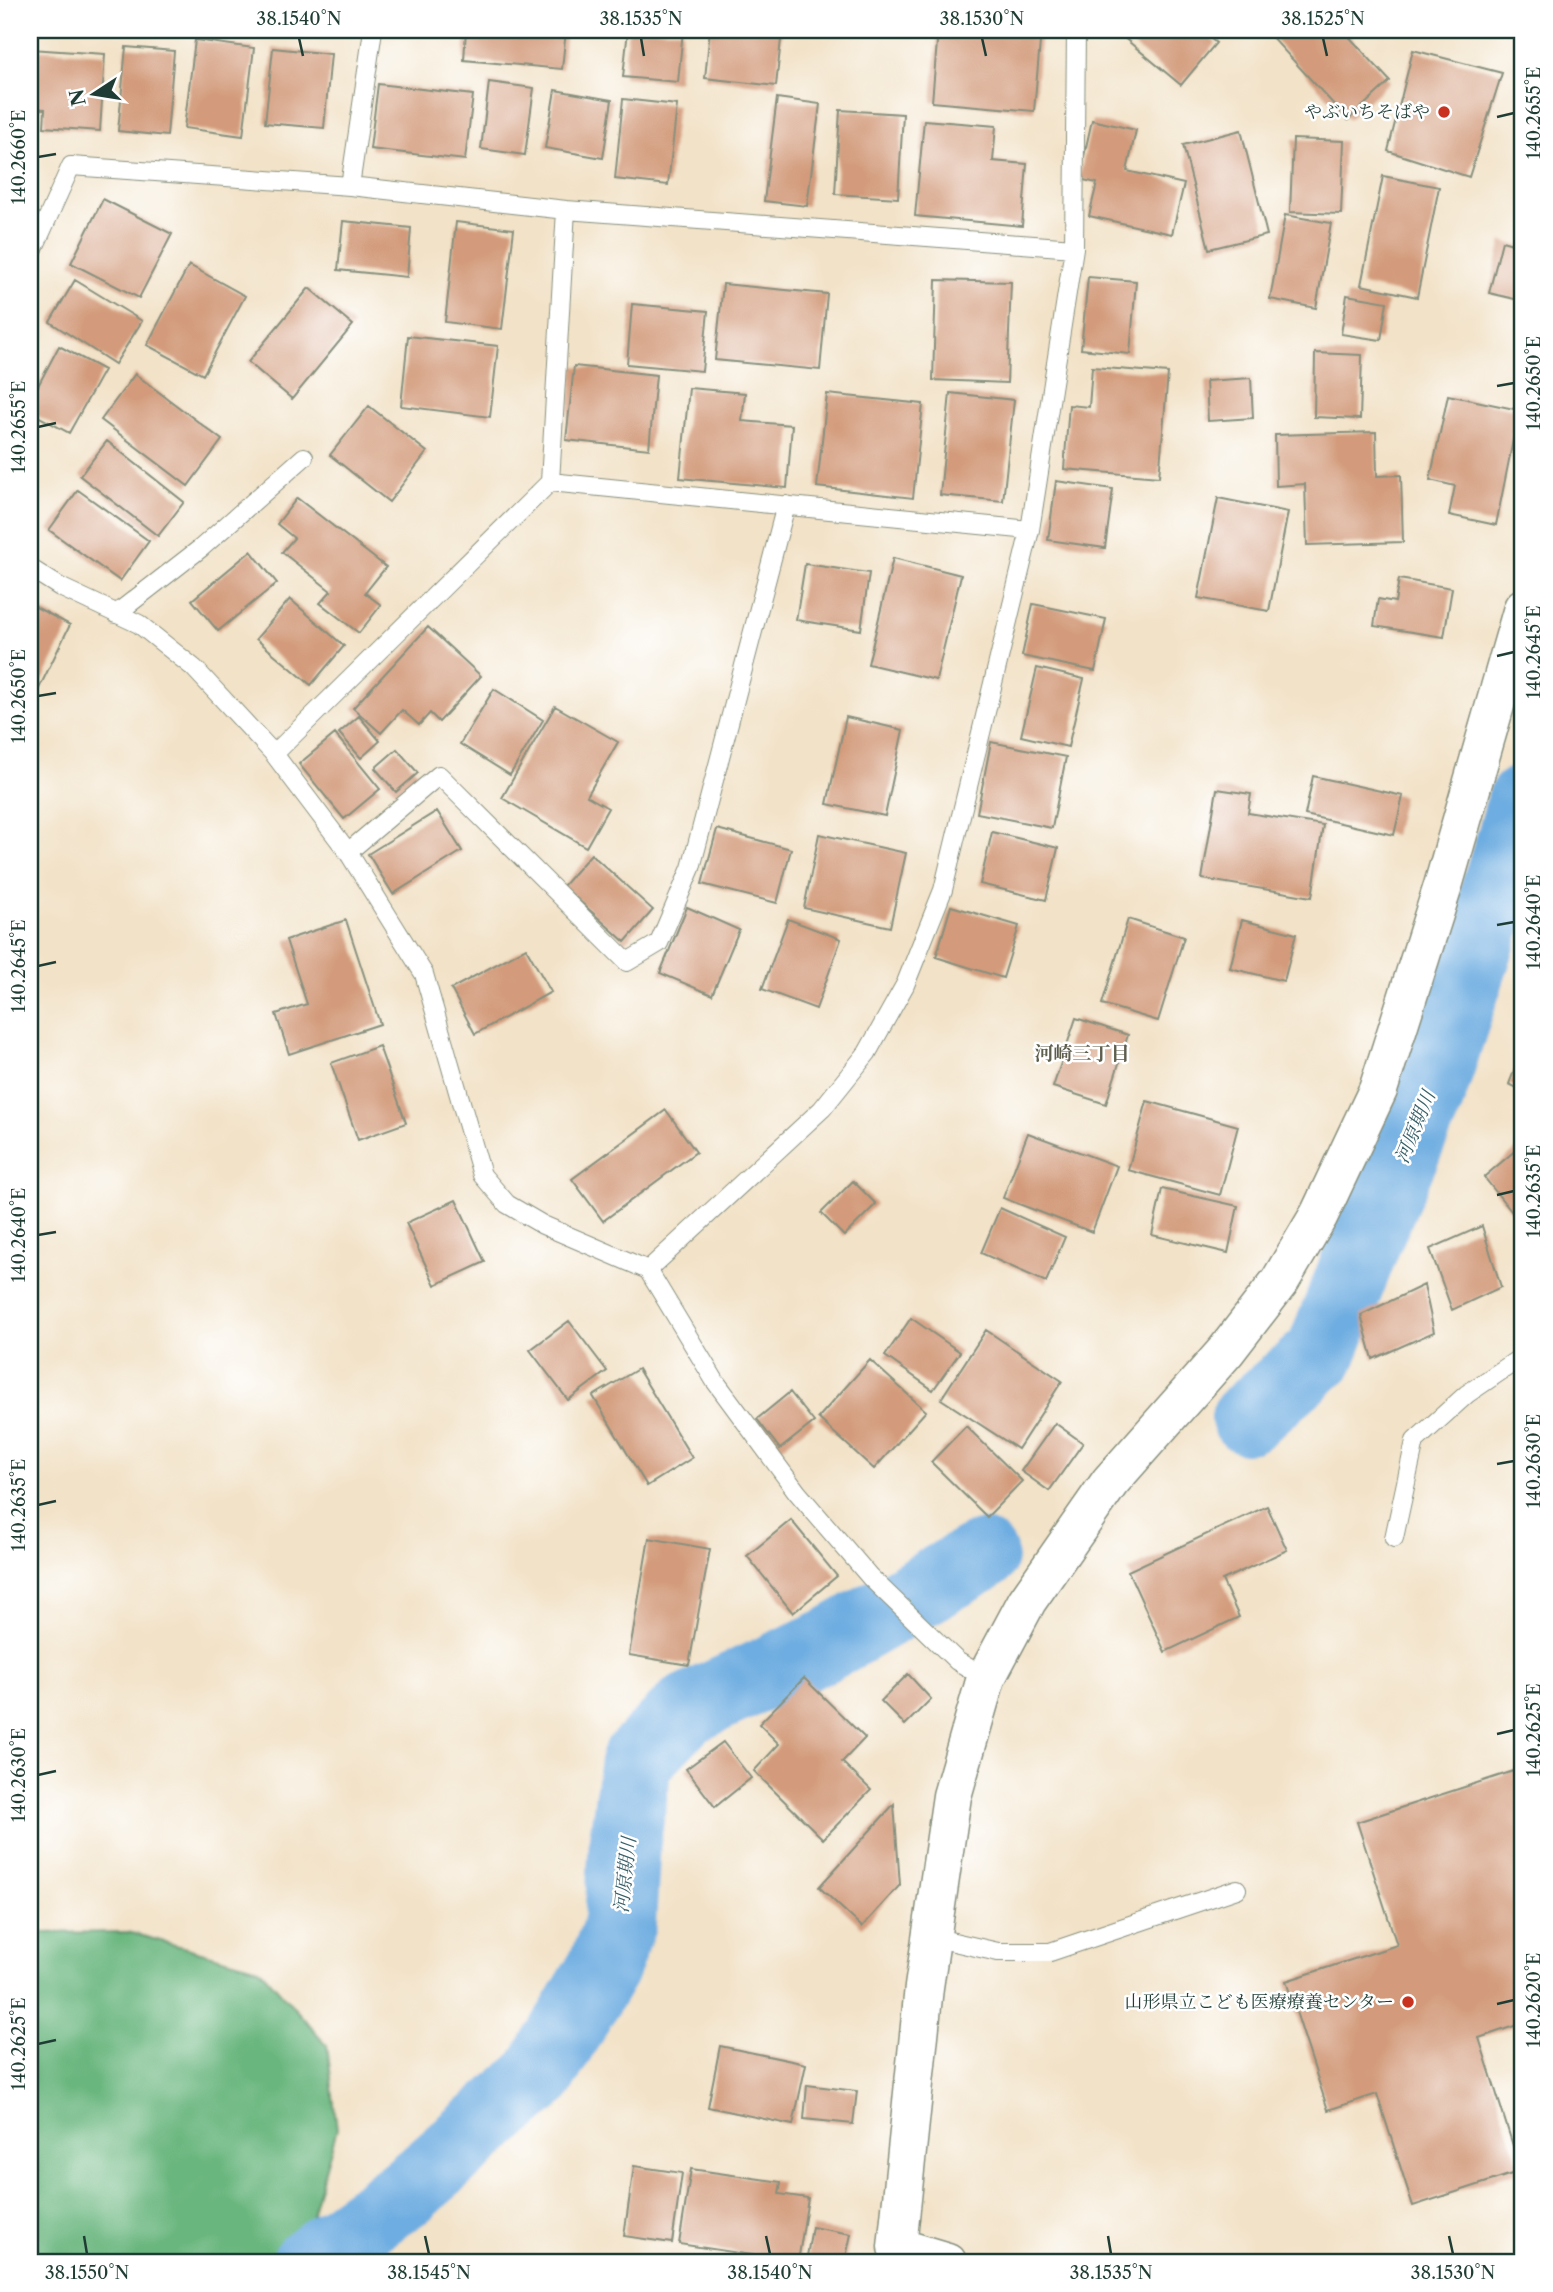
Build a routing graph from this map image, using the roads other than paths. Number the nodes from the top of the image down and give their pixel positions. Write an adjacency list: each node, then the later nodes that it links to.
1 (373, 30): 3 (lane)
2 (1076, 30): 5 (lane)
3 (350, 186): 4 (lane); 6 (lane)
4 (566, 209): 5 (lane); 8 (lane)
5 (1074, 248): 10 (lane)
6 (30, 257)
7 (304, 457): 13 (lane)
8 (550, 482): 9 (lane); 14 (lane)
9 (786, 505): 10 (lane); 15 (lane)
10 (1030, 530): 16 (lane)
11 (30, 568): 13 (lane)
12 (1523, 608): 19 (street)
13 (116, 614): 14 (lane)
14 (274, 754): 15 (lane)
15 (348, 852): 16 (lane)
16 (648, 1270): 19 (lane)
17 (1523, 1356): 18 (lane)
18 (1394, 1538)
19 (972, 1670): 21 (street)
20 (1237, 1889): 21 (lane)
21 (932, 1937): 22 (street)
22 (947, 2262)

